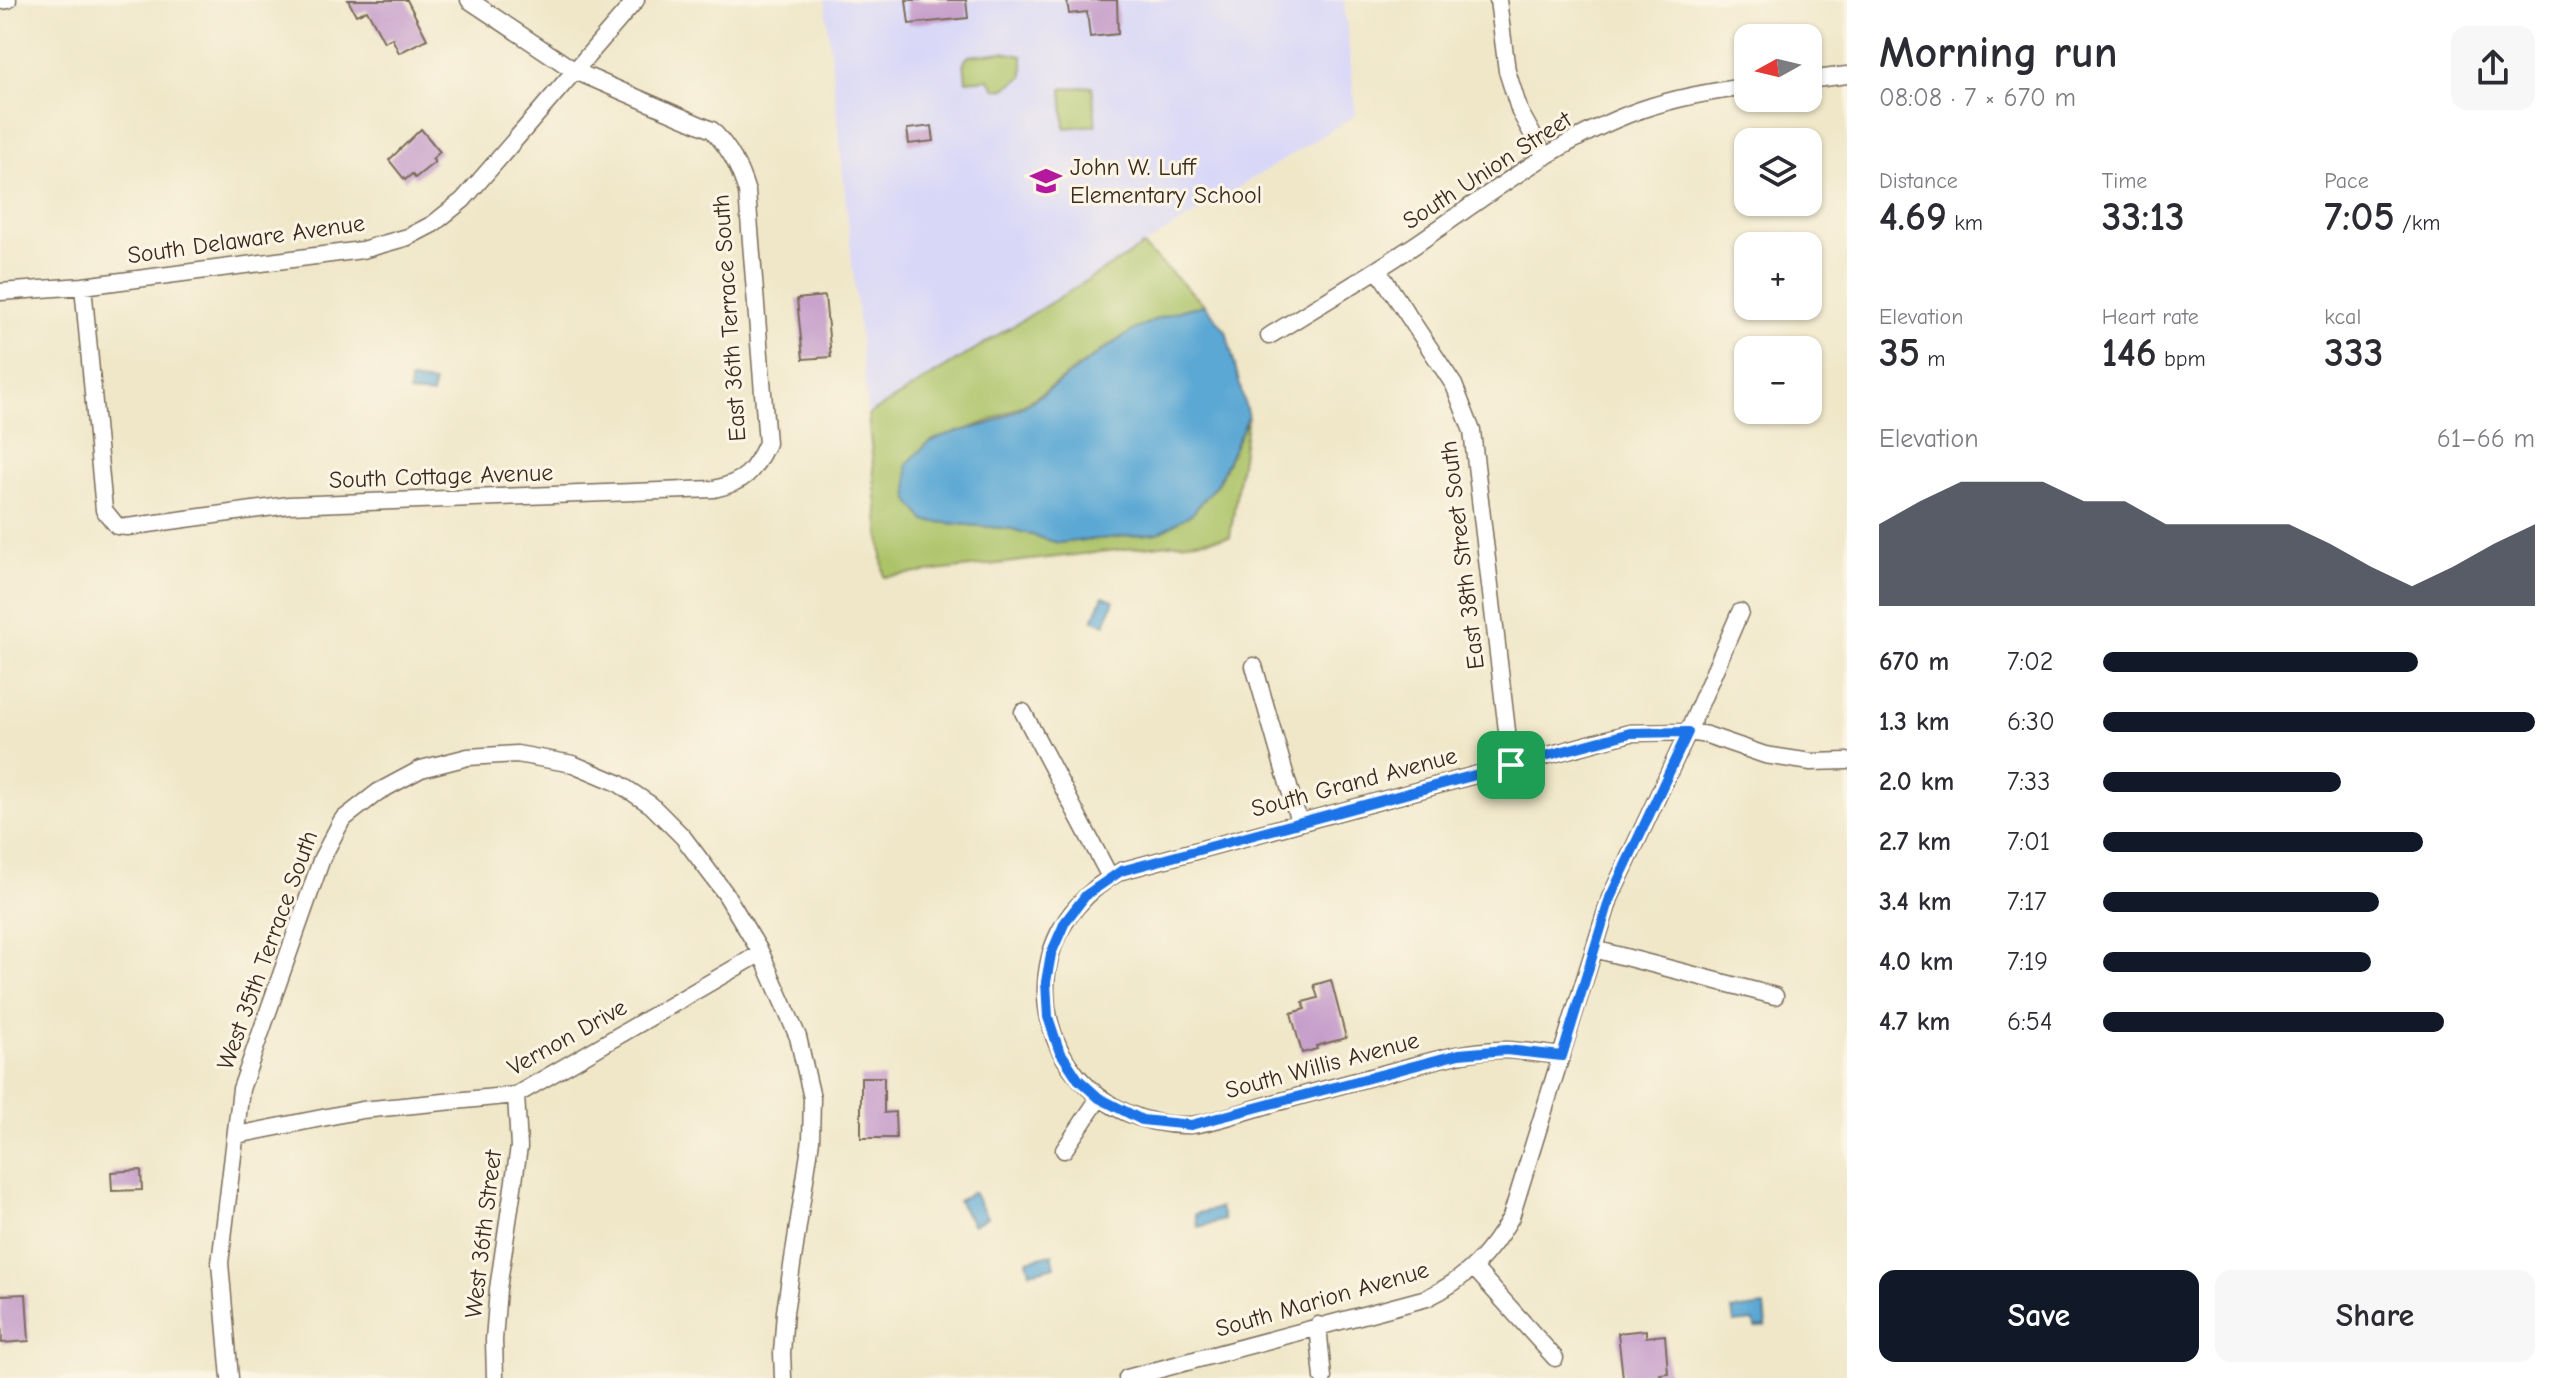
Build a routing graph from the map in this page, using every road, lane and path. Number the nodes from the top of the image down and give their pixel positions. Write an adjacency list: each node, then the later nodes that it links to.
1 (8, 0): 5 (street)
2 (469, 0): 6 (street, East 36th Terrace South)
3 (636, 0): 6 (street, South Delaware Avenue)
4 (1498, 0): 10 (street)
5 (0, 1)
6 (575, 71): 12 (street, South Delaware Avenue); 15 (street, East 36th Terrace South)
7 (1847, 75): 8 (street)
8 (1822, 78)
9 (1734, 89): 10 (street, South Union Street)
10 (1545, 157): 11 (street, South Union Street)
11 (1378, 270): 14 (street, South Union Street); 21 (street, East 38th Street South)
12 (83, 286): 13 (street, South Delaware Avenue); 15 (street, South Cottage Avenue)
13 (0, 292)
14 (1269, 336)
15 (756, 467)
16 (1740, 612): 19 (street, South Marion Avenue)
17 (1254, 666): 22 (street)
18 (1023, 712): 23 (street)
19 (1688, 732): 20 (street, South Grand Avenue); 21 (street, South Grand Avenue); 24 (street, South Marion Avenue)
20 (1847, 761)
21 (1511, 765): 22 (street, South Grand Avenue)
22 (1299, 822): 23 (street, South Grand Avenue)
23 (1110, 877): 29 (street, South Willis Avenue)
24 (1594, 949): 26 (street); 27 (street, South Marion Avenue)
25 (761, 953): 28 (street, Vernon Drive); 30 (street, West 35th Terrace South); 37 (street, West 35th Terrace South)
26 (1775, 996)
27 (1562, 1056): 29 (street, South Willis Avenue); 32 (street, South Marion Avenue)
28 (516, 1095): 30 (street, Vernon Drive); 36 (street, West 36th Street)
29 (1099, 1098): 31 (street)
30 (237, 1135): 35 (street, West 35th Terrace South)
31 (1064, 1150)
32 (1474, 1268): 33 (street, South Marion Avenue); 34 (street)
33 (1318, 1325): 38 (street, South Marion Avenue); 39 (street)
34 (1555, 1358)
35 (230, 1378)
36 (495, 1378)
37 (783, 1378)
38 (1127, 1378)
39 (1323, 1378)

